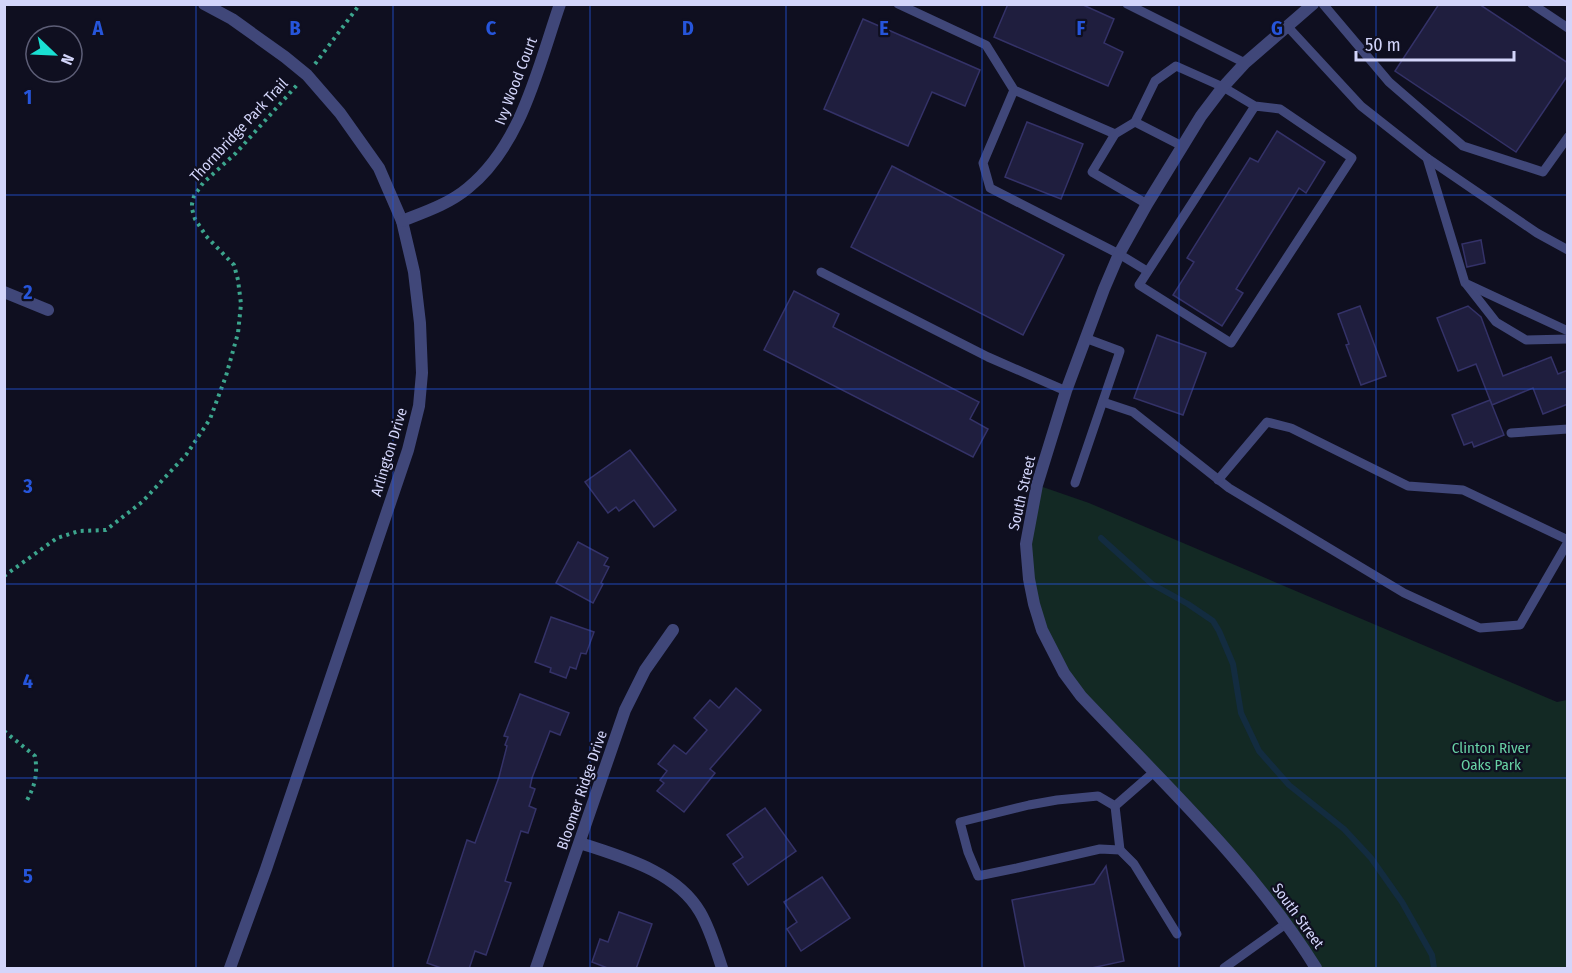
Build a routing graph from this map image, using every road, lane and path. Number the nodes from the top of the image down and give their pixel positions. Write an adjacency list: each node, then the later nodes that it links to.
1 (204, 4): 12 (street, Arlington Drive)
2 (360, 4): 12 (path, Thornbridge Park Trail)
3 (560, 4): 22 (street, Ivy Wood Court)
4 (898, 4): 14 (lane)
5 (1126, 4): 11 (lane)
6 (1313, 4): 9 (street, South Street)
7 (1323, 4): 18 (lane)
8 (1532, 4): 10 (lane)
9 (1288, 27): 11 (street, South Street); 20 (lane)
10 (1568, 27)
11 (1245, 63): 13 (street, South Street)
12 (307, 75): 22 (street, Arlington Drive); 40 (path, Thornbridge Park Trail)
13 (1223, 87): 15 (lane); 16 (lane); 19 (street, South Street)
14 (1014, 90): 17 (lane); 24 (lane)
15 (1255, 106): 25 (lane); 25 (lane)
16 (1135, 122): 17 (lane); 19 (lane)
17 (1115, 134): 21 (lane)
18 (1568, 137)
19 (1182, 146): 21 (street, South Street)
20 (1427, 158): 23 (lane); 27 (lane)
21 (1147, 204): 24 (street, South Street)
22 (402, 221): 50 (street, Arlington Drive)
23 (1568, 250)
24 (1119, 254): 25 (lane); 31 (street, South Street)
25 (1147, 271)
26 (821, 272): 33 (lane)
27 (1465, 283): 30 (lane); 32 (lane)
28 (4, 292): 29 (street)
29 (48, 310)
30 (1568, 332)
31 (1085, 338): 33 (street, South Street); 34 (lane)
32 (1568, 339)
33 (1066, 391): 43 (street, South Street)
34 (1103, 402): 37 (lane); 38 (lane)
35 (1568, 429): 36 (lane)
36 (1512, 433)
37 (1218, 480): 39 (lane); 39 (lane)
38 (1076, 483)
39 (1568, 541)
40 (4, 576)
41 (673, 630): 46 (street, Bloomer Ridge Drive)
42 (4, 731): 44 (path)
43 (1154, 772): 45 (lane); 48 (street, South Street)
44 (26, 802)
45 (1114, 806): 47 (lane); 47 (lane)
46 (580, 843): 51 (street, Bloomer Ridge Drive); 52 (street)
47 (1120, 850): 49 (lane)
48 (1287, 923): 53 (lane); 54 (street, South Street)
49 (1177, 934)
50 (230, 969)
51 (536, 969)
52 (722, 969)
53 (1224, 969)
54 (1316, 969)

